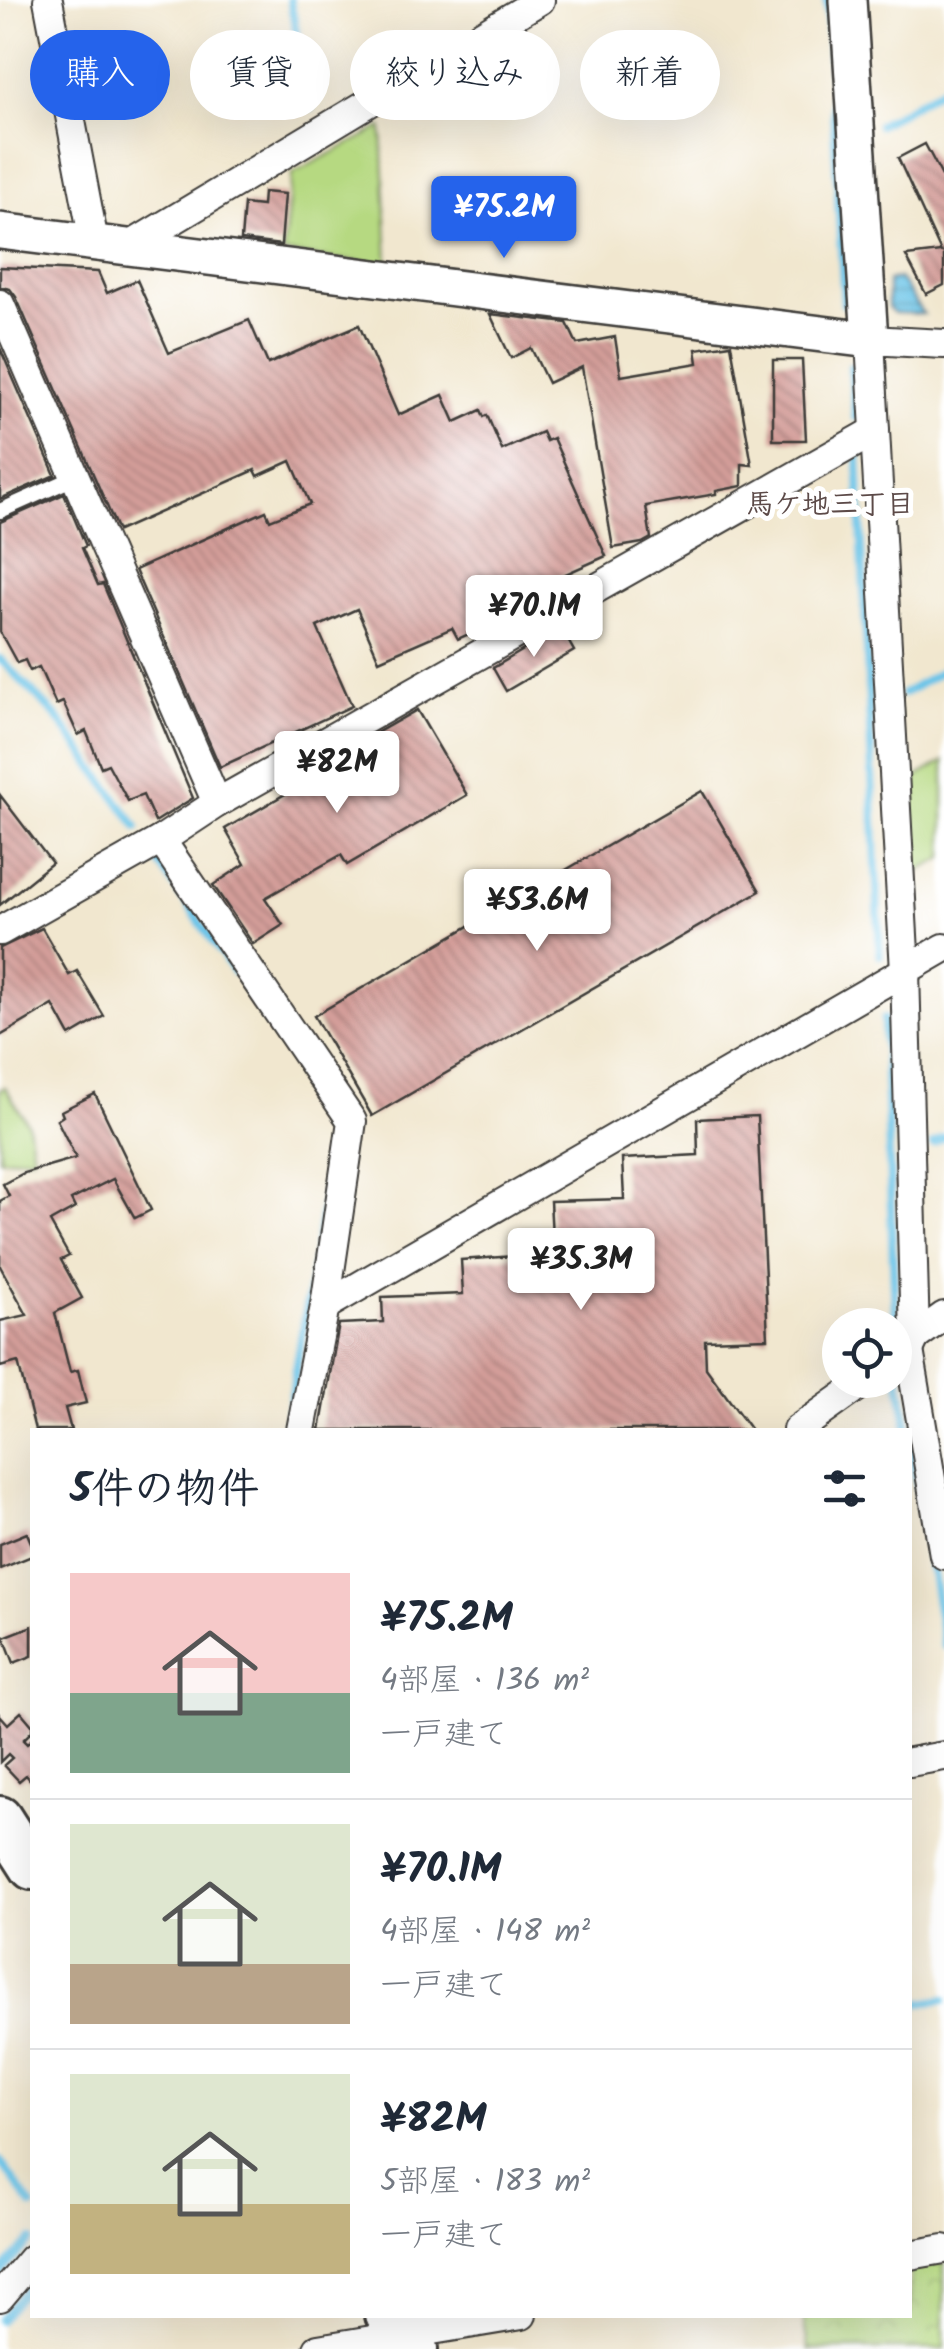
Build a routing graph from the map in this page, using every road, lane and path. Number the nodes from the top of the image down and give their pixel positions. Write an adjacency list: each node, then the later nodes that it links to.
1 (48, 0): 5 (street)
2 (540, 0): 6 (street)
3 (848, 0): 8 (street)
4 (0, 232): 5 (street)
5 (94, 242): 6 (street)
6 (130, 246): 8 (street)
7 (0, 304): 11 (street)
8 (870, 340): 9 (street); 10 (street)
9 (944, 344)
10 (875, 431): 13 (street); 17 (street)
11 (76, 478): 12 (lane); 13 (street)
12 (0, 510)
13 (218, 803): 14 (street)
14 (161, 840): 15 (street); 18 (street)
15 (0, 931)
16 (944, 948): 17 (street)
17 (904, 971): 18 (street); 19 (street)
18 (325, 1306): 24 (street)
19 (906, 1308)
20 (944, 1316): 21 (street)
21 (912, 1343)
22 (912, 1381): 26 (street)
23 (842, 1398): 25 (street)
24 (302, 1428)
25 (800, 1428)
26 (944, 1555)
27 (944, 1756): 28 (street)
28 (912, 1762)
29 (944, 2249): 30 (street)
30 (912, 2254)
31 (30, 2261): 32 (street)
32 (0, 2297)
33 (504, 2318): 34 (street)
34 (386, 2338): 35 (street)
35 (318, 2349)

